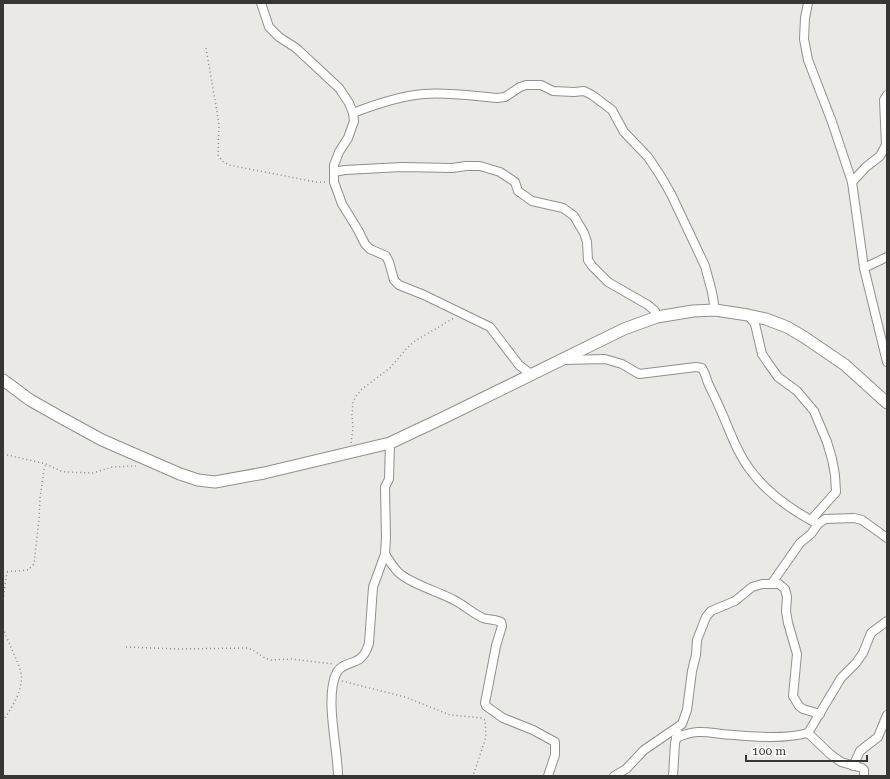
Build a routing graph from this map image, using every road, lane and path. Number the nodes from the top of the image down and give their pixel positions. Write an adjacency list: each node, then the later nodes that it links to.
1 (261, 3): 5 (street)
2 (808, 3): 8 (street)
3 (206, 48): 7 (path)
4 (887, 95): 8 (street)
5 (353, 113): 6 (street); 11 (street)
6 (334, 172): 7 (street); 14 (street)
7 (334, 182): 12 (street)
8 (852, 182): 10 (street)
9 (887, 257): 10 (street)
10 (864, 268): 16 (street)
11 (715, 310): 13 (street); 14 (street)
12 (463, 314): 17 (street); 22 (path)
13 (748, 315): 19 (street); 25 (street)
14 (657, 317): 15 (street)
15 (561, 360): 17 (street); 25 (street)
16 (887, 362)
17 (532, 375): 20 (street)
18 (3, 380): 23 (street)
19 (887, 403)
20 (390, 443): 22 (street); 27 (street)
21 (3, 454): 24 (path)
22 (343, 454): 23 (street)
23 (147, 460): 24 (path)
24 (46, 464): 29 (path)
25 (814, 522): 26 (street); 30 (street)
26 (887, 538)
27 (385, 554): 35 (street); 46 (street)
28 (3, 572): 29 (path)
29 (7, 572): 31 (path)
30 (772, 583): 37 (street); 40 (street)
31 (3, 600)
32 (887, 621): 37 (street)
33 (3, 628): 39 (path)
34 (126, 647): 35 (path)
35 (342, 667): 36 (street)
36 (334, 680): 44 (street); 45 (path)
37 (820, 714): 41 (street)
38 (887, 715): 43 (street)
39 (3, 721)
40 (679, 726): 42 (street); 47 (street)
41 (808, 734): 42 (street); 43 (street)
42 (676, 738): 48 (street)
43 (854, 766): 49 (street)
44 (338, 776)
45 (473, 776)
46 (548, 776)
47 (614, 776)
48 (673, 776)
49 (864, 776)

